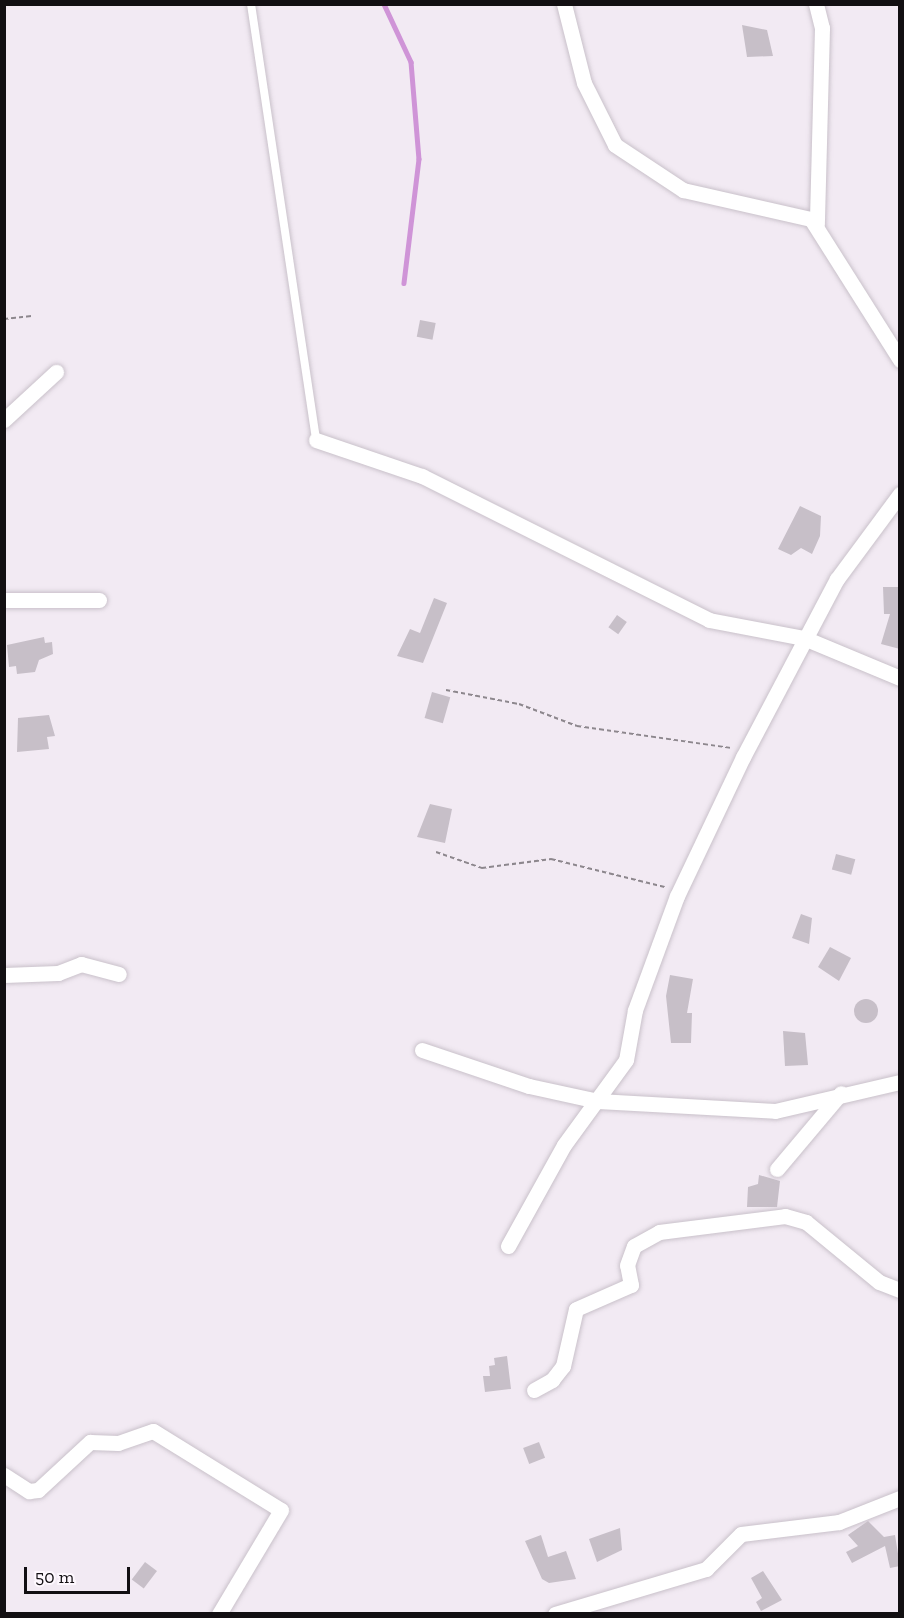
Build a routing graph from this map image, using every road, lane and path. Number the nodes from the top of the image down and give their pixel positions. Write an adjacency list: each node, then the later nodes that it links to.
1 (251, 4): 10 (lane)
2 (564, 4): 4 (street)
3 (816, 4): 4 (street)
4 (817, 224): 7 (street)
5 (34, 316): 6 (path)
6 (4, 319)
7 (900, 360)
8 (56, 372): 9 (street)
9 (4, 420)
10 (316, 440): 14 (street)
11 (900, 494): 14 (street)
12 (4, 600): 13 (street)
13 (99, 600)
14 (804, 638): 15 (street); 17 (street)
15 (900, 678)
16 (446, 690): 17 (path)
17 (743, 757): 19 (street)
18 (436, 852): 19 (path)
19 (677, 896): 25 (street)
20 (119, 974): 21 (street)
21 (4, 975)
22 (422, 1050): 25 (street)
23 (900, 1082): 24 (street)
24 (841, 1093): 25 (street); 26 (street)
25 (598, 1101): 27 (street)
26 (777, 1169)
27 (508, 1246)
28 (900, 1290): 29 (street)
29 (534, 1390)
30 (4, 1475): 32 (street)
31 (900, 1498): 33 (street)
32 (219, 1614)
33 (555, 1614)

